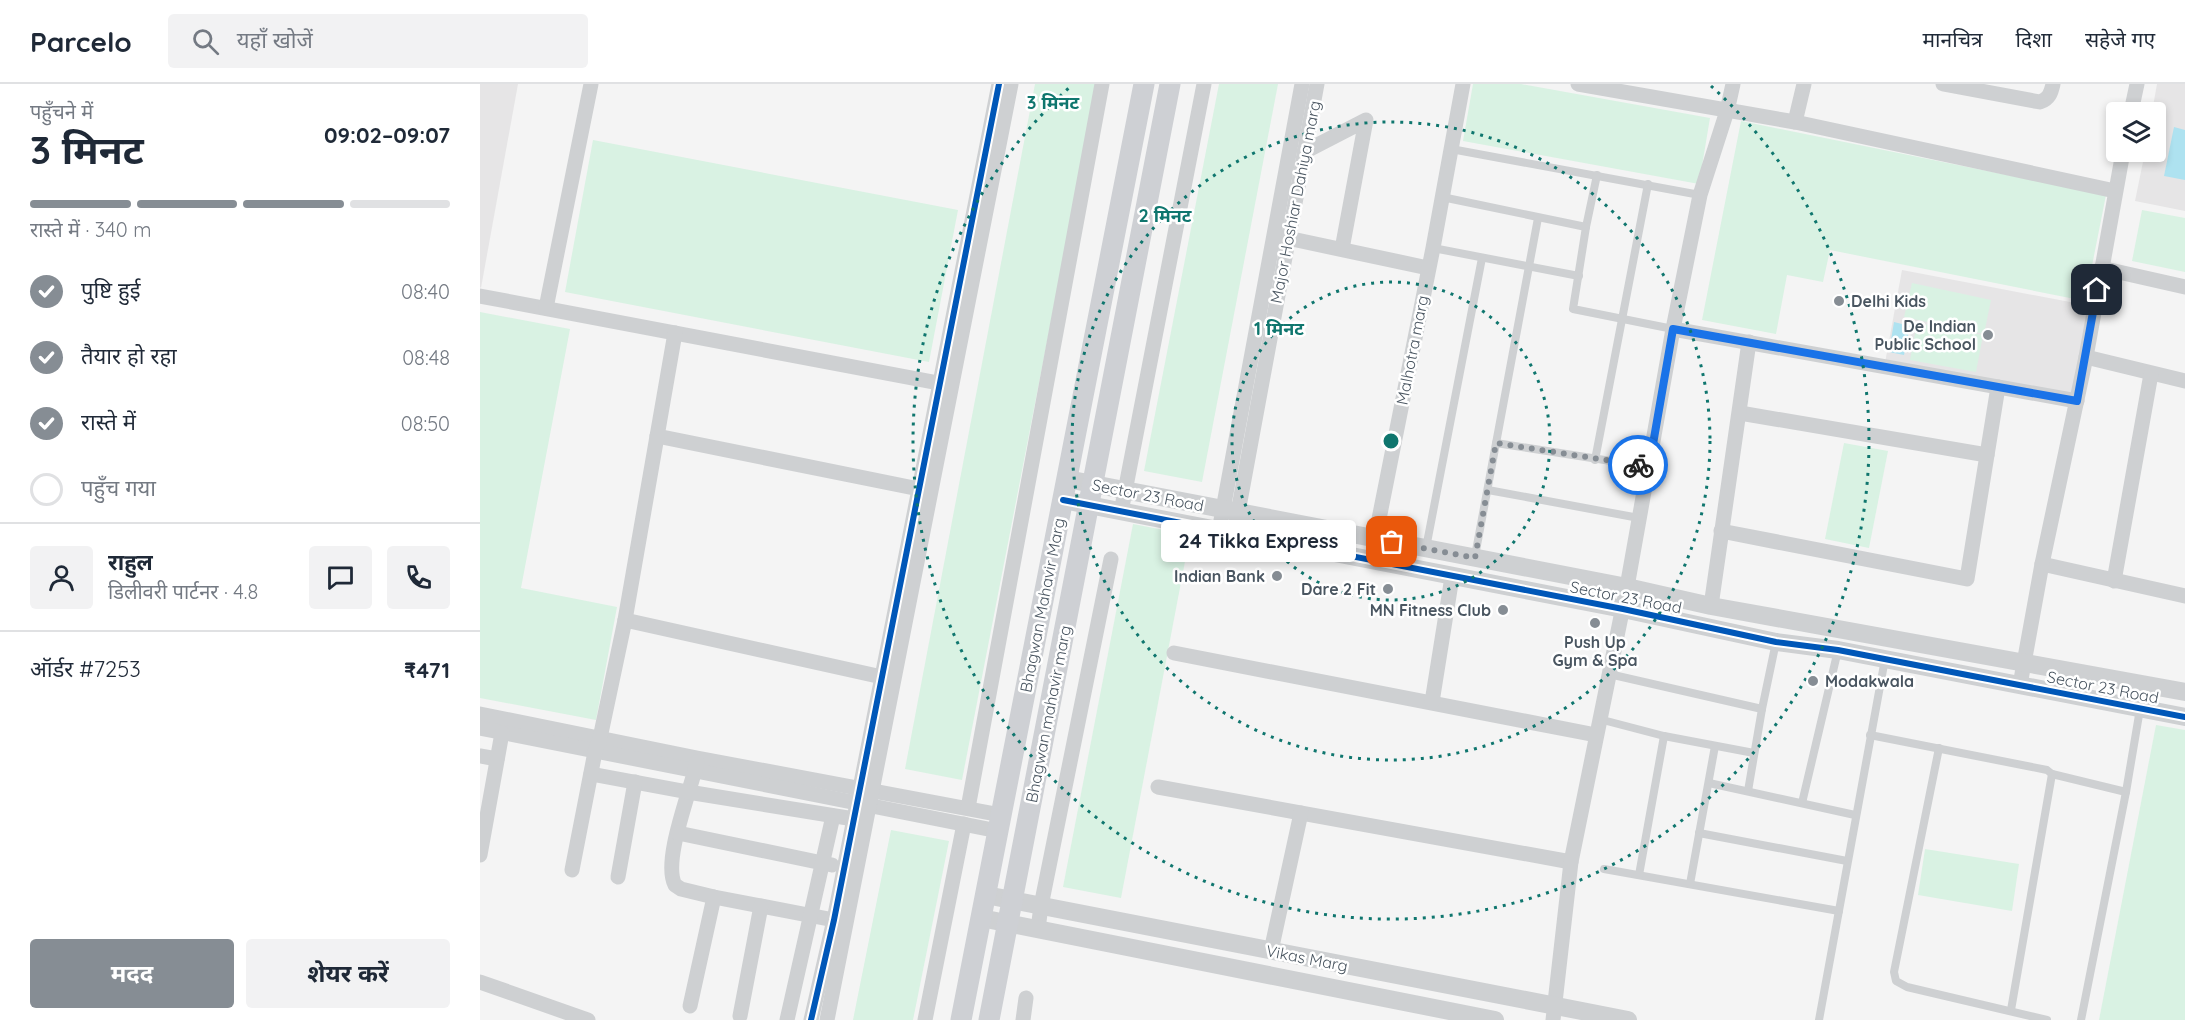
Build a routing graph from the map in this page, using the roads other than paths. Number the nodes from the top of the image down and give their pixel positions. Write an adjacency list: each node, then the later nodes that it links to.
1 (591, 84): 40 (street)
2 (999, 84): 48 (street)
3 (1011, 84): 48 (street)
4 (1102, 84): 122 (street)
5 (1144, 84): 57 (main road, Bhagwan Mahavir Marg)
6 (1170, 84): 58 (main road)
7 (1204, 84): 60 (street)
8 (1302, 84): 30 (street, Major Hoshiar Dahiya marg)
9 (1317, 84): 21 (street, Major Hoshiar Dahiya marg)
10 (1463, 84): 20 (street, Malhotra marg)
11 (1578, 84): 18 (street)
12 (1733, 84): 18 (street)
13 (1804, 84): 19 (street)
14 (1943, 84): 15 (street)
15 (2053, 84)
16 (2137, 84): 17 (street)
17 (2133, 102)
18 (1727, 111): 19 (street); 26 (street)
19 (1795, 122): 25 (street)
20 (1451, 149): 23 (lane); 27 (street, Malhotra marg)
21 (1304, 152): 30 (street, Major Hoshiar Dahiya marg); 32 (street)
22 (2121, 162): 25 (street)
23 (1597, 175): 24 (lane); 29 (lane)
24 (1648, 184): 26 (lane); 41 (lane)
25 (2115, 191): 36 (street)
26 (1701, 195): 42 (street)
27 (1442, 197): 28 (lane); 31 (street, Malhotra marg)
28 (1538, 218): 29 (lane); 34 (lane)
29 (1586, 227): 37 (lane)
30 (1280, 237): 32 (street); 64 (street, Major Hoshiar Dahiya marg)
31 (1433, 248): 33 (lane); 35 (street, Malhotra marg)
32 (1342, 249): 35 (street)
33 (1482, 258): 34 (lane); 70 (lane)
34 (1529, 267): 37 (lane); 53 (lane)
35 (1428, 268): 69 (street, Malhotra marg)
36 (2101, 268): 38 (street); 45 (street)
37 (1579, 276): 41 (lane)
38 (2185, 287)
39 (480, 296): 40 (street)
40 (546, 308): 43 (street)
41 (1622, 318): 42 (lane); 55 (lane)
42 (1673, 329): 44 (street); 56 (street)
43 (675, 333): 48 (street); 52 (street)
44 (1749, 342): 49 (street); 51 (street)
45 (2086, 357): 46 (street); 50 (street)
46 (2151, 374): 47 (street); 75 (street)
47 (2185, 381)
48 (946, 384): 59 (street); 116 (street)
49 (1998, 387): 50 (street); 54 (street)
50 (2077, 401): 73 (street)
51 (1740, 413): 54 (street); 67 (street)
52 (657, 436): 59 (street); 80 (street)
53 (1496, 443): 55 (lane); 61 (lane)
54 (1987, 455): 67 (street)
55 (1595, 460): 56 (lane)
56 (1649, 467): 66 (street)
57 (1067, 479): 58 (street, Sector 23 Road); 62 (main road, Bhagwan Mahavir Marg)
58 (1093, 484): 60 (street, Sector 23 Road); 63 (main road, Bhagwan mahavir marg)
59 (919, 489): 87 (street)
60 (1125, 490): 64 (street, Sector 23 Road); 65 (street)
61 (1488, 490): 66 (lane); 71 (lane)
62 (1063, 500): 63 (street, Sector 23 Road); 124 (main road, Bhagwan Mahavir Marg)
63 (1089, 506): 65 (street, Sector 23 Road); 139 (main road, Bhagwan mahavir marg)
64 (1230, 511): 68 (street, Major Hoshiar Dahiya marg); 69 (street, Sector 23 Road)
65 (1121, 512): 68 (street, Sector 23 Road)
66 (1639, 518): 76 (street)
67 (1721, 531): 78 (street)
68 (1226, 532): 74 (street, Sector 23 Road)
69 (1375, 538): 70 (street, Sector 23 Road)
70 (1425, 548): 71 (street, Sector 23 Road)
71 (1475, 558): 76 (street, Sector 23 Road)
72 (1111, 559): 141 (street)
73 (2042, 564): 75 (street); 85 (street)
74 (1452, 577): 79 (street, Sector 23 Road); 90 (street)
75 (2114, 581): 77 (street)
76 (1627, 587): 78 (street, Sector 23 Road); 79 (street)
77 (2185, 596)
78 (1710, 606): 85 (street, Sector 23 Road)
79 (1623, 609): 81 (street, Sector 23 Road); 86 (street)
80 (625, 620): 87 (street); 101 (street)
81 (1776, 642): 82 (street, Sector 23 Road); 92 (lane)
82 (1838, 650): 84 (street, Sector 23 Road); 118 (lane)
83 (1174, 653): 90 (street)
84 (1885, 659): 88 (street, Sector 23 Road); 99 (lane)
85 (2025, 663): 88 (street); 89 (street, Sector 23 Road)
86 (1609, 674): 92 (lane); 95 (street)
87 (882, 677): 116 (street)
88 (2020, 685): 91 (street, Sector 23 Road)
89 (2185, 692)
90 (1432, 702): 98 (street)
91 (2140, 708): 94 (street, Sector 23 Road); 115 (lane)
92 (1762, 709): 104 (lane)
93 (480, 714): 101 (street)
94 (2185, 717)
95 (1599, 719): 98 (street); 100 (lane)
96 (480, 728): 97 (street)
97 (502, 733): 101 (street); 106 (street)
98 (1596, 735): 129 (street)
99 (1870, 735): 103 (lane); 120 (lane)
100 (1664, 736): 102 (lane); 134 (lane)
101 (597, 745): 107 (street); 108 (street)
102 (1715, 746): 104 (lane); 111 (lane)
103 (1939, 748): 109 (lane); 152 (lane)
104 (1754, 753): 113 (lane)
105 (480, 756): 106 (street)
106 (497, 759): 117 (street)
107 (696, 764): 114 (street); 116 (street)
108 (591, 774): 110 (street); 133 (street)
109 (2052, 774): 115 (lane); 152 (lane)
110 (635, 782): 114 (street); 135 (street)
111 (1709, 783): 113 (lane); 126 (lane)
112 (1158, 787): 119 (street)
113 (1748, 791): 118 (lane)
114 (688, 792): 121 (street); 125 (street)
115 (2126, 792): 168 (lane)
116 (865, 797): 122 (street); 123 (street); 159 (street)
117 (485, 802): 127 (street)
118 (1802, 803): 120 (lane)
119 (1301, 813): 129 (street); 148 (street)
120 (1855, 815): 128 (lane)
121 (833, 816): 123 (street); 130 (street)
122 (966, 816): 124 (street); 160 (street)
123 (854, 819): 131 (street)
124 (1000, 823): 137 (main road, Bhagwan Mahavir Marg)
125 (678, 833): 130 (street); 138 (street)
126 (1699, 833): 128 (lane); 136 (lane)
127 (480, 853)
128 (1847, 861): 142 (lane)
129 (1571, 862): 153 (street)
130 (823, 864): 131 (street); 143 (street)
131 (844, 867): 145 (street)
132 (1604, 869): 134 (lane)
133 (572, 870)
134 (1638, 875): 136 (lane)
135 (618, 877)
136 (1690, 884): 142 (lane)
137 (986, 895): 139 (street, Vikas Marg); 144 (main road, Bhagwan Mahavir Marg)
138 (714, 897): 140 (street); 151 (street)
139 (1012, 900): 141 (street, Vikas Marg); 146 (main road, Bhagwan mahavir marg)
140 (761, 906): 143 (street); 154 (street)
141 (1041, 906): 147 (street); 148 (street, Vikas Marg)
142 (1839, 911): 166 (lane)
143 (811, 916): 145 (street); 157 (street)
144 (981, 918): 146 (street, Vikas Marg); 161 (main road, Bhagwan Mahavir Marg)
145 (834, 920): 158 (street)
146 (1008, 923): 147 (street, Vikas Marg); 162 (main road)
147 (1038, 929): 164 (street, Vikas Marg)
148 (1271, 951): 153 (street, Vikas Marg)
149 (480, 982): 155 (street)
150 (1026, 998): 163 (street)
151 (690, 1006)
152 (2011, 1011): 167 (lane)
153 (1553, 1013): 165 (street, Vikas Marg)
154 (740, 1016)
155 (566, 1017): 156 (street)
156 (588, 1020)
157 (788, 1020)
158 (811, 1020)
159 (827, 1020)
160 (925, 1020)
161 (960, 1020)
162 (989, 1020)
163 (1023, 1020)
164 (1495, 1020)
165 (1628, 1020)
166 (1819, 1020)
167 (2047, 1020)
168 (2081, 1020)

